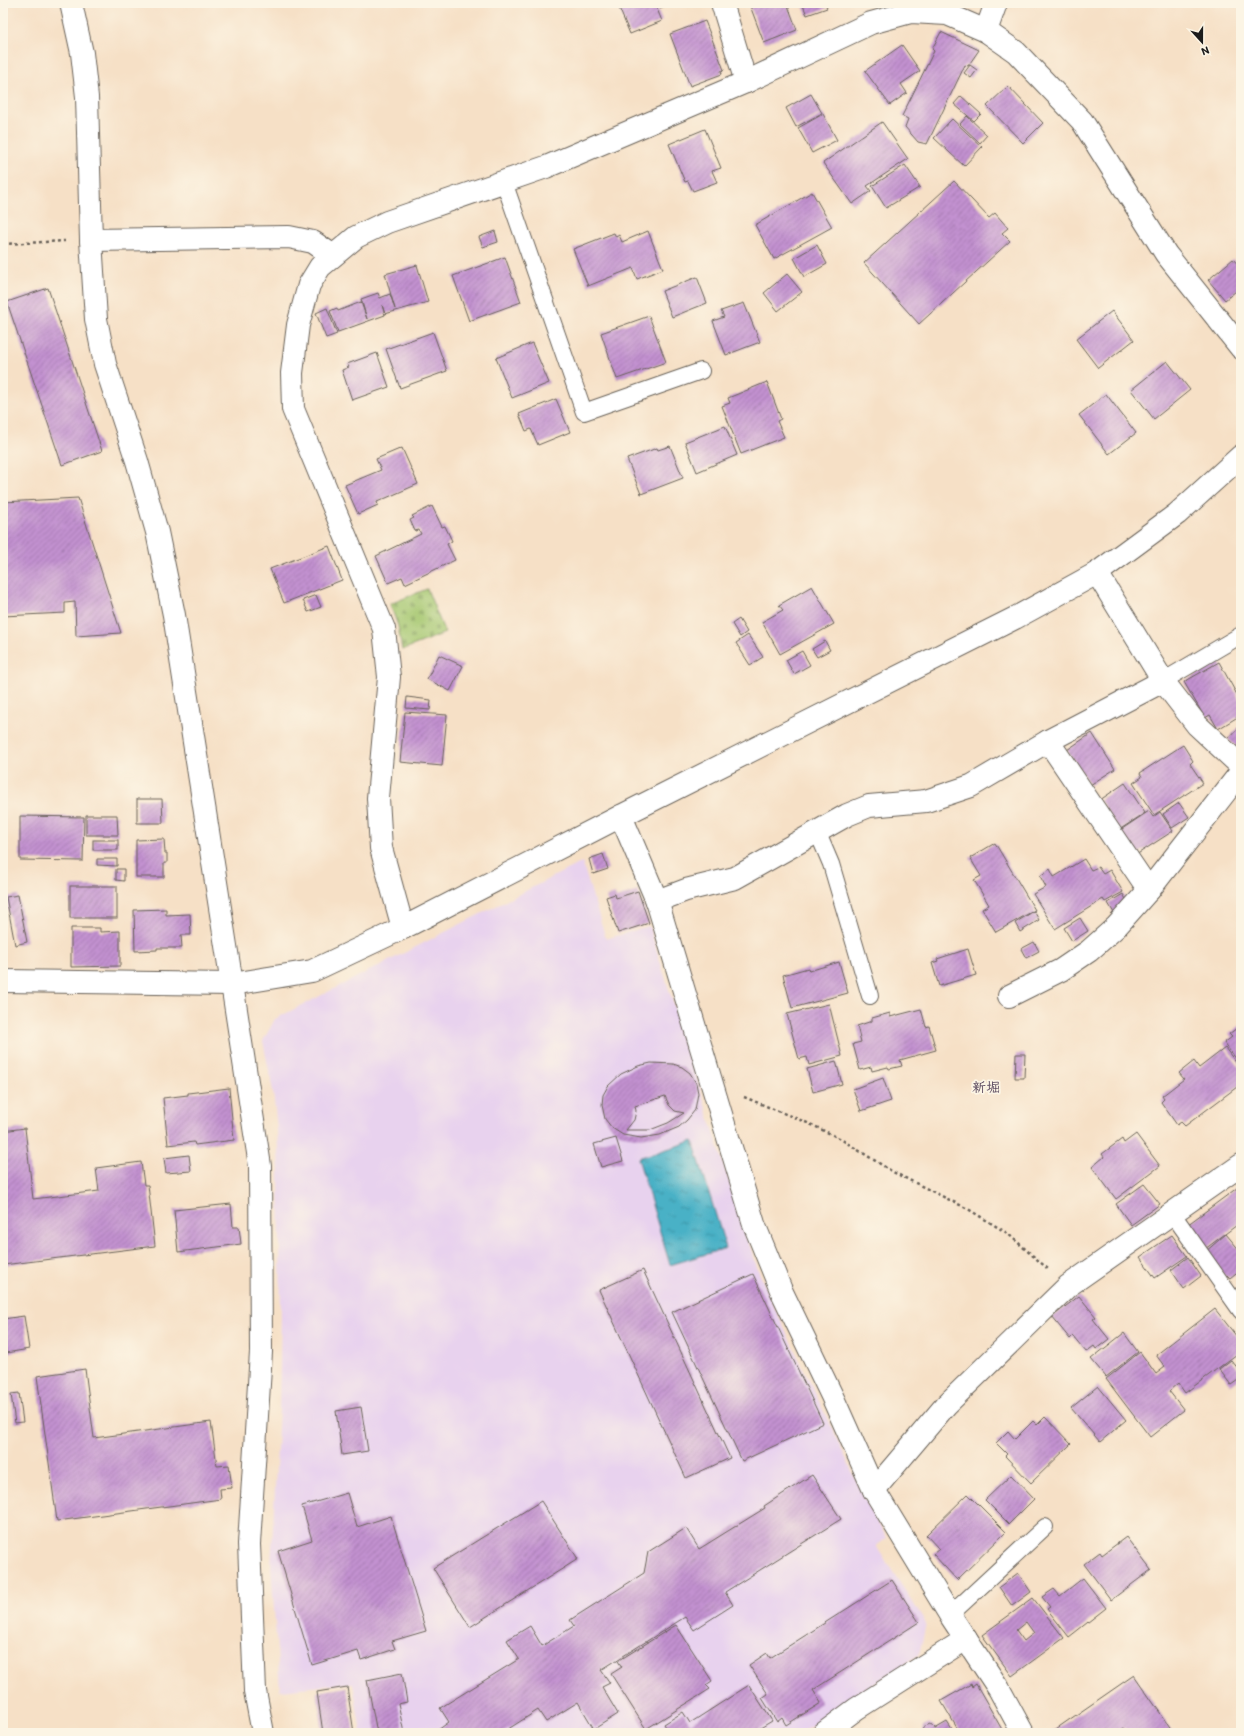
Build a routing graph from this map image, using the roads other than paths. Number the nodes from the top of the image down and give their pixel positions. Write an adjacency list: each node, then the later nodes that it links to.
1 (71, 3): 7 (street)
2 (722, 3): 5 (street)
3 (996, 3): 4 (street)
4 (986, 31): 5 (street); 9 (street)
5 (746, 82): 6 (street)
6 (504, 182): 8 (street); 10 (lane)
7 (91, 240): 8 (street); 24 (street)
8 (332, 255): 22 (street)
9 (1241, 348)
10 (701, 371)
11 (1241, 456): 12 (street)
12 (1097, 573): 14 (street); 18 (street)
13 (1241, 635): 14 (lane)
14 (1162, 681): 15 (street); 16 (street)
15 (1048, 741): 19 (street); 20 (street)
16 (1241, 766)
17 (1241, 772): 20 (street)
18 (621, 816): 21 (street); 22 (street)
19 (817, 831): 21 (street); 25 (lane)
20 (1149, 890): 26 (street)
21 (657, 902): 30 (street)
22 (403, 928): 24 (street)
23 (3, 981): 24 (street)
24 (232, 984): 34 (street)
25 (870, 996)
26 (1009, 996)
27 (1241, 1165): 28 (street)
28 (1172, 1213): 29 (lane); 30 (street)
29 (1241, 1311)
30 (874, 1490): 32 (street)
31 (1045, 1527): 32 (lane)
32 (950, 1615): 33 (street)
33 (966, 1639): 35 (street); 36 (street)
34 (263, 1733)
35 (824, 1733)
36 (1023, 1733)

